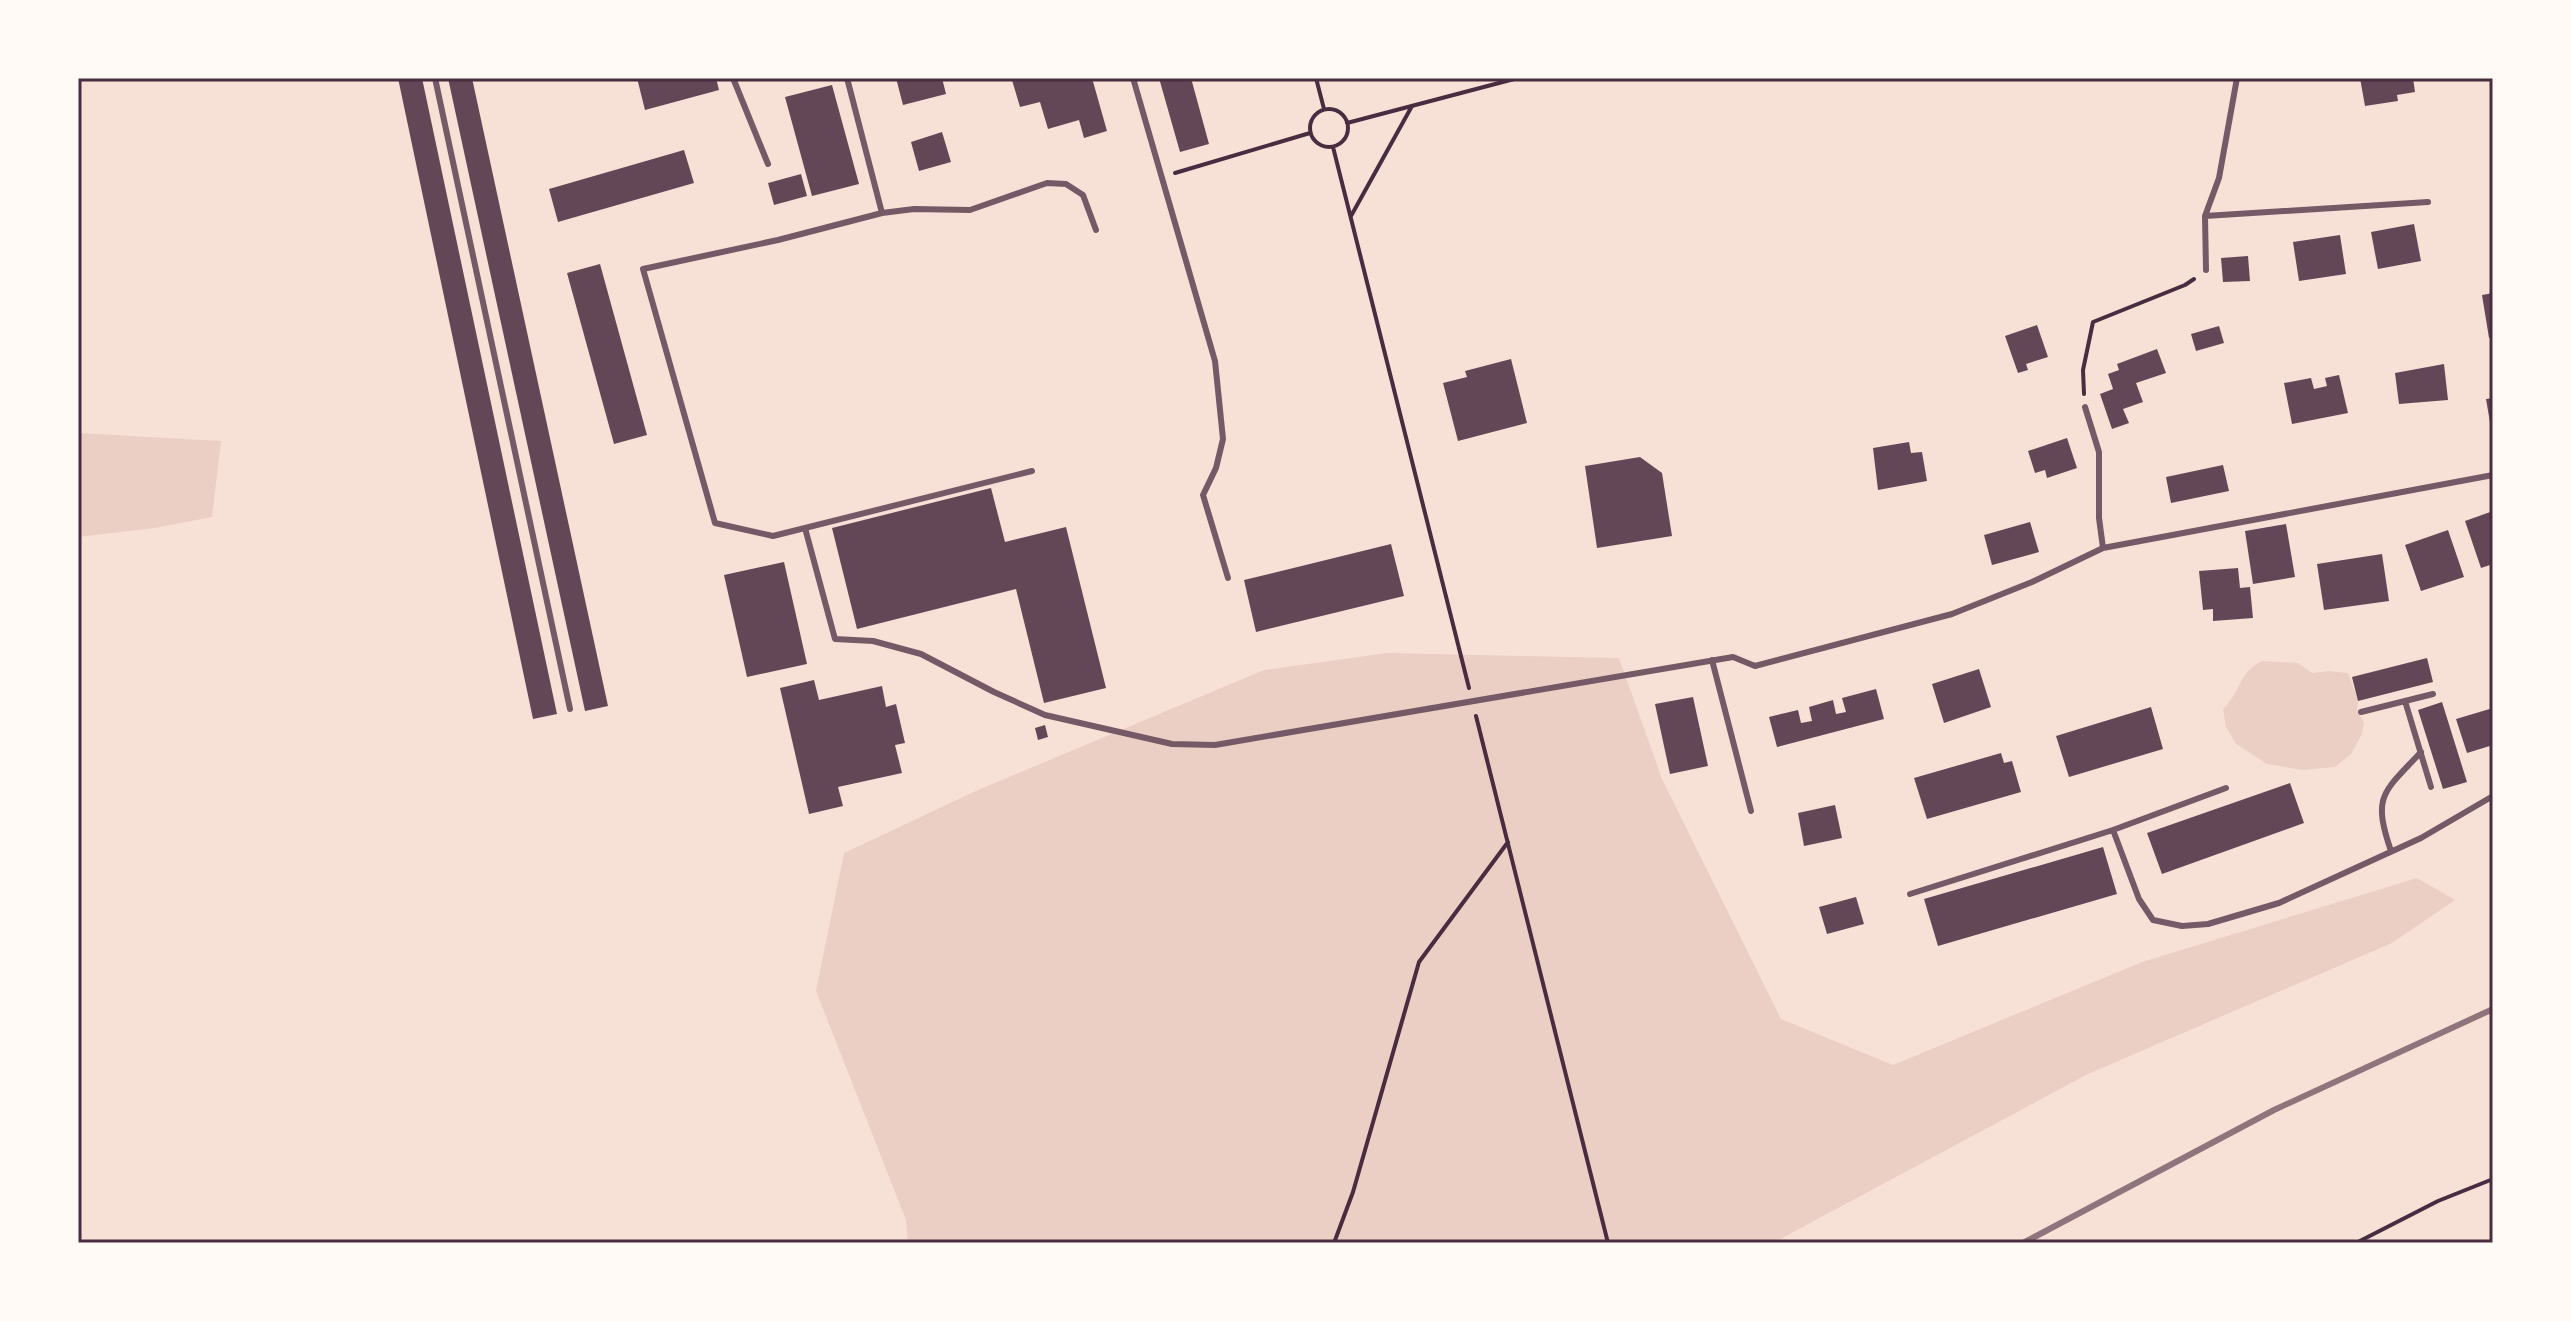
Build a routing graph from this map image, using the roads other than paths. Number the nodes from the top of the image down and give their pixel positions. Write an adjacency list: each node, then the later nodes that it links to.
1 (435, 78): 21 (lane)
2 (733, 78): 6 (lane)
3 (847, 78): 8 (lane)
4 (1133, 78): 17 (lane)
5 (2237, 78): 9 (lane)
6 (768, 164)
7 (2428, 202): 9 (lane)
8 (882, 213): 10 (lane); 15 (lane)
9 (2205, 216): 11 (lane)
10 (1096, 230)
11 (2206, 270)
12 (2085, 407): 16 (lane)
13 (1032, 471): 15 (lane)
14 (2493, 475): 16 (lane)
15 (805, 528): 18 (lane)
16 (2103, 548): 18 (lane)
17 (1228, 578)
18 (1712, 660): 27 (lane)
19 (2433, 694): 20 (lane)
20 (2405, 701): 22 (lane); 23 (lane)
21 (570, 709)
22 (2361, 712)
23 (2421, 752): 24 (lane); 29 (lane)
24 (2431, 787)
25 (2226, 788): 28 (lane)
26 (2493, 796): 29 (lane)
27 (1751, 811)
28 (2113, 830): 29 (lane); 30 (lane)
29 (2391, 851)
30 (1910, 894)

